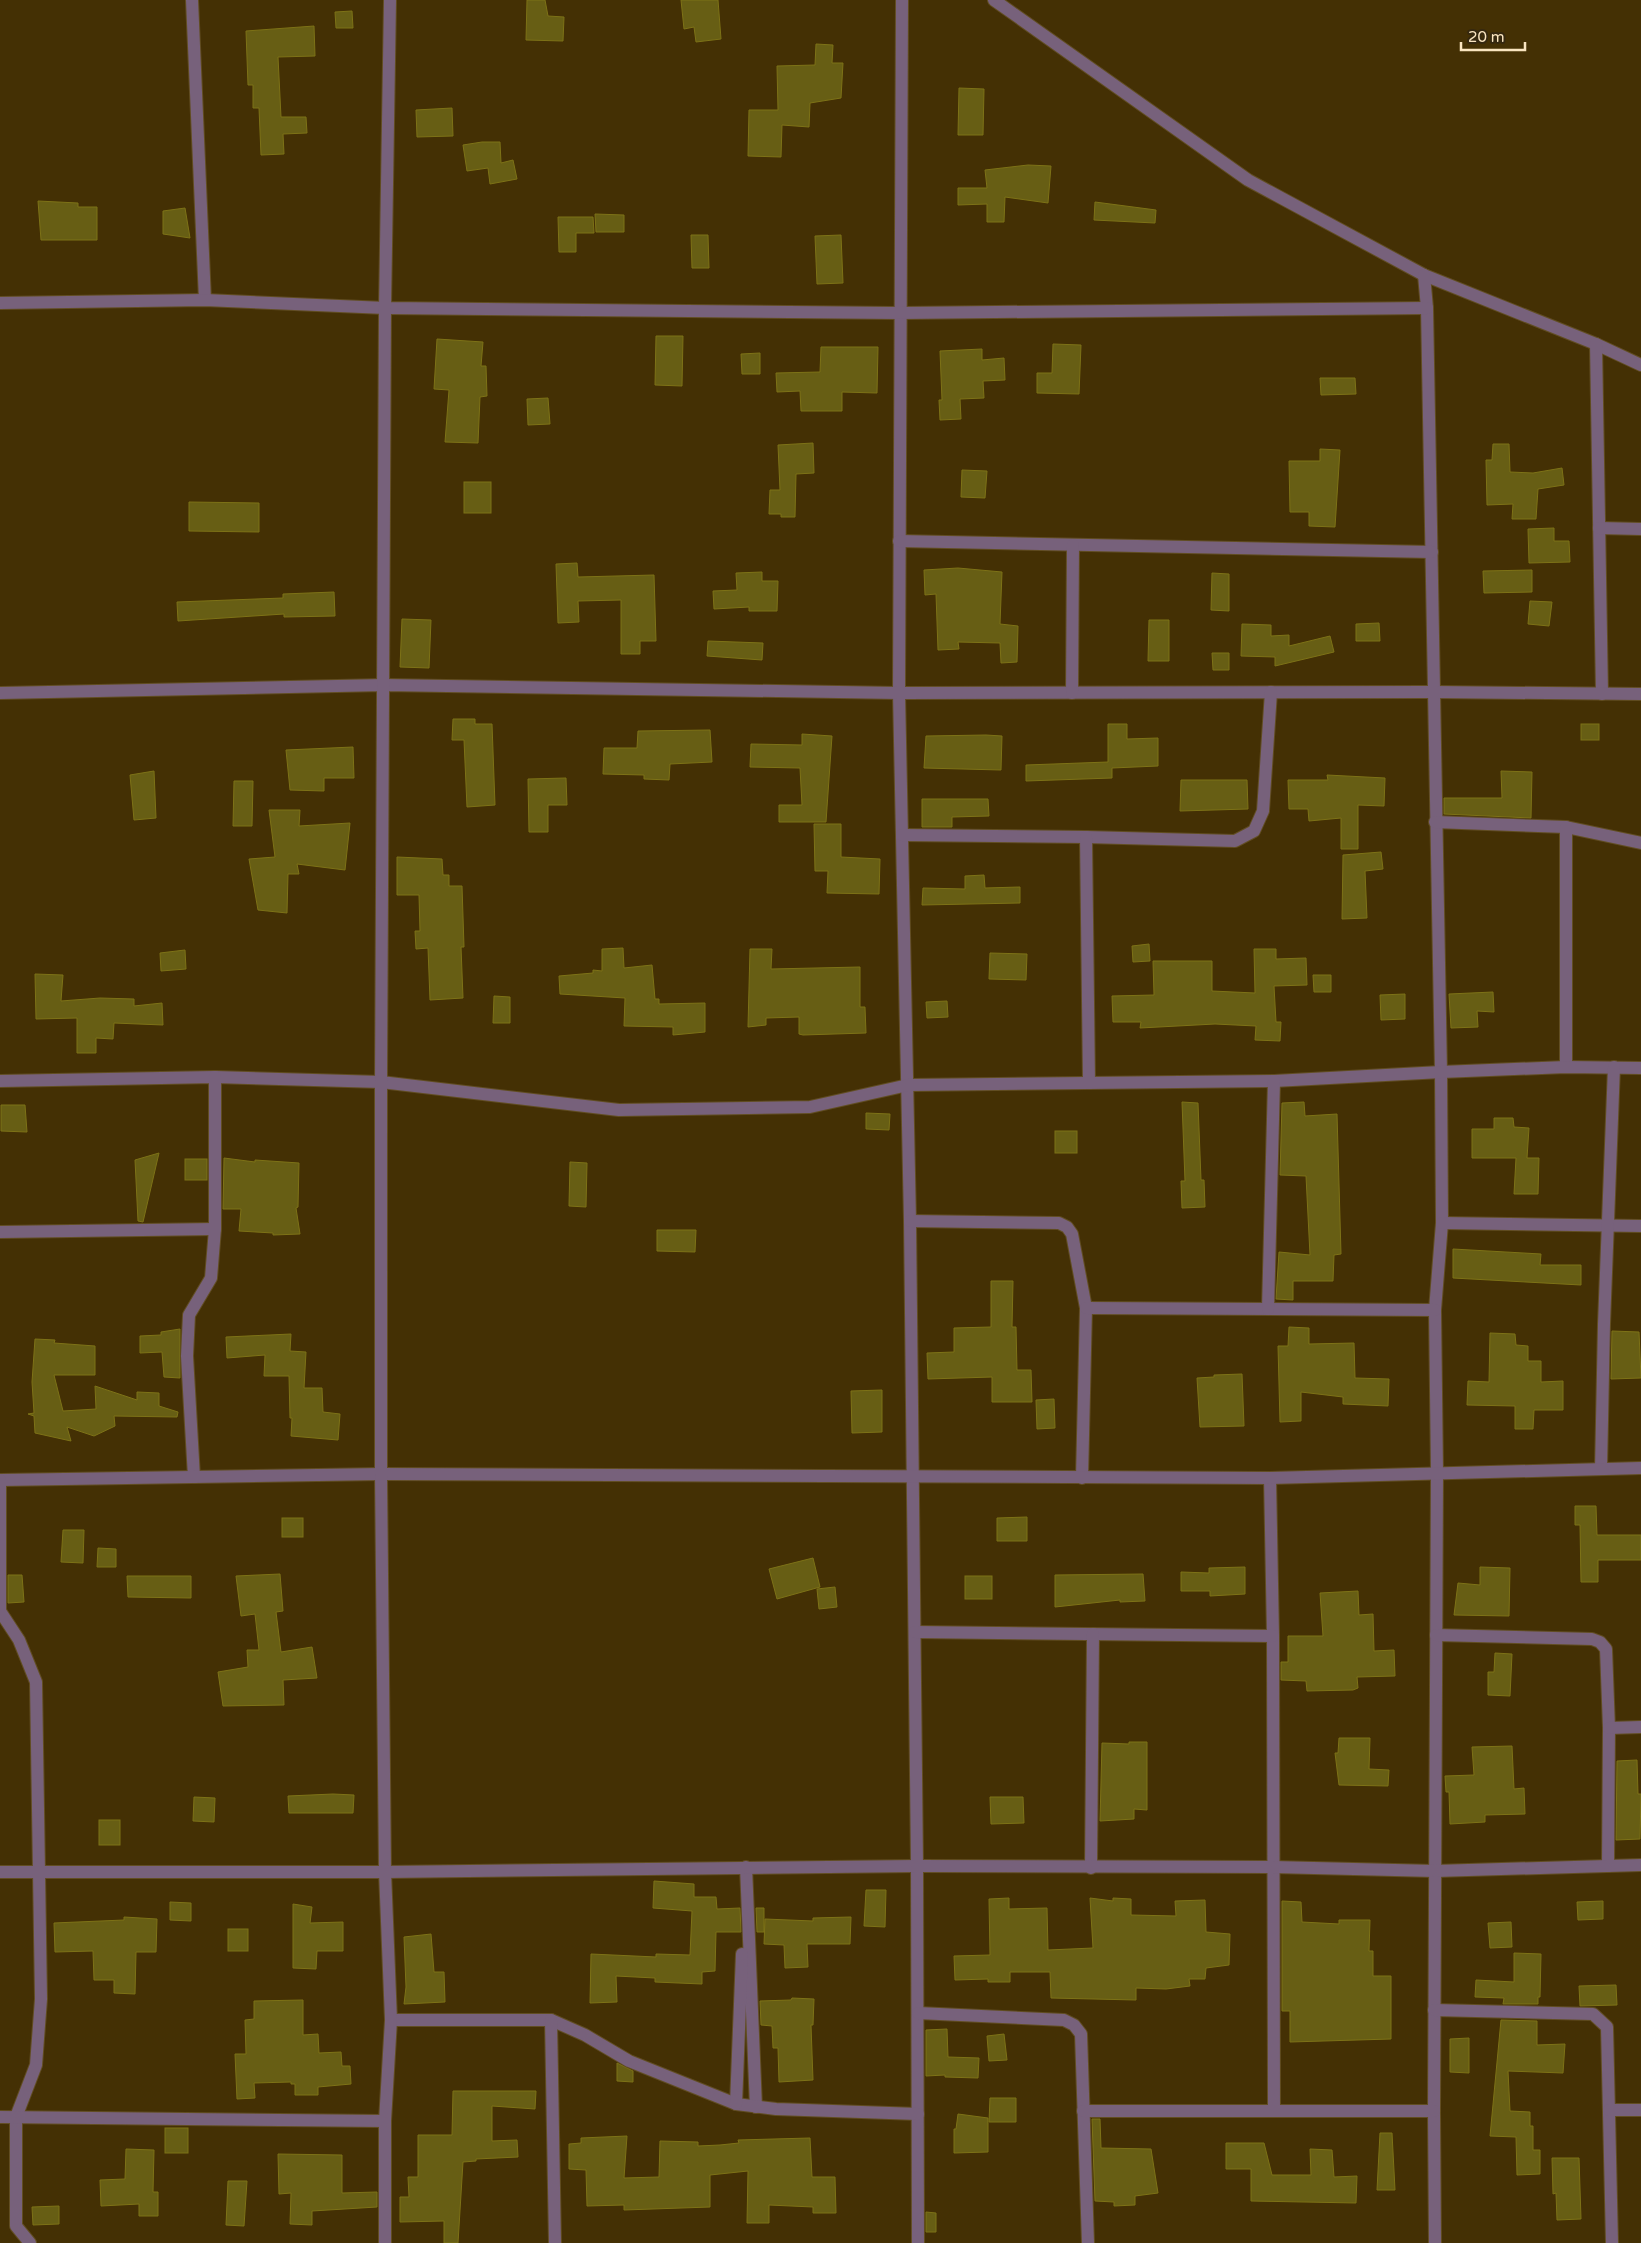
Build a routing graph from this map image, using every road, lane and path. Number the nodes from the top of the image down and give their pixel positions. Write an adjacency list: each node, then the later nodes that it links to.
1 (192, 0): 6 (street)
2 (390, 0): 8 (street)
3 (902, 0): 10 (street)
4 (994, 0): 5 (street)
5 (1424, 275): 9 (street); 11 (street)
6 (205, 300): 7 (street); 8 (street)
7 (0, 303)
8 (386, 308): 10 (street); 18 (street)
9 (1427, 308): 10 (street); 17 (street)
10 (899, 313): 15 (street)
11 (1596, 344): 12 (street); 13 (street)
12 (1641, 365)
13 (1599, 528): 14 (street); 24 (street)
14 (1641, 529)
15 (898, 541): 16 (street); 22 (street)
16 (1073, 545): 17 (street); 23 (street)
17 (1432, 552): 20 (street)
18 (384, 685): 21 (street); 22 (street); 38 (street)
19 (1271, 692): 20 (street); 23 (street); 29 (street)
20 (1434, 692): 24 (street); 26 (street)
21 (0, 693)
22 (898, 693): 23 (street); 28 (street)
23 (1072, 693)
24 (1602, 694): 25 (street)
25 (1641, 694)
26 (1435, 822): 27 (street); 34 (street)
27 (1566, 827): 30 (street); 31 (street)
28 (902, 835): 29 (street); 40 (street)
29 (1086, 837): 39 (street)
30 (1641, 843)
31 (1566, 1067): 32 (street); 34 (street)
32 (1614, 1067): 33 (street); 43 (street)
33 (1641, 1068)
34 (1441, 1072): 37 (street); 42 (street)
35 (215, 1077): 36 (street); 38 (street); 45 (street)
36 (0, 1081)
37 (1274, 1081): 39 (street); 48 (street)
38 (381, 1082): 40 (street); 53 (street)
39 (1089, 1083): 40 (street)
40 (908, 1085): 41 (street)
41 (910, 1221): 47 (street); 54 (street)
42 (1442, 1223): 43 (street); 49 (street)
43 (1608, 1225): 44 (street); 51 (street)
44 (1641, 1226)
45 (215, 1229): 46 (street); 55 (street)
46 (0, 1232)
47 (1086, 1308): 48 (street); 56 (street)
48 (1268, 1309): 49 (street)
49 (1435, 1310): 52 (street)
50 (1641, 1468): 51 (street)
51 (1601, 1469): 52 (street)
52 (1437, 1473): 57 (street); 62 (street)
53 (381, 1474): 54 (street); 55 (street); 75 (street)
54 (913, 1475): 56 (street); 60 (street)
55 (194, 1477): 58 (street)
56 (1082, 1478): 57 (street)
57 (1270, 1478): 63 (street)
58 (0, 1480): 59 (street)
59 (0, 1611): 74 (street)
60 (915, 1632): 61 (street); 67 (street)
61 (1093, 1634): 63 (street); 71 (street)
62 (1436, 1635): 65 (street); 72 (street)
63 (1273, 1636): 70 (street)
64 (1641, 1727): 65 (street)
65 (1609, 1728): 68 (street)
66 (1641, 1865): 68 (street)
67 (918, 1866): 69 (street); 71 (street); 77 (street)
68 (1608, 1866): 72 (street)
69 (746, 1867): 75 (street); 80 (street); 81 (street)
70 (1272, 1867): 71 (street); 72 (street); 85 (street)
71 (1091, 1868)
72 (1435, 1871): 76 (street)
73 (0, 1872): 74 (street)
74 (38, 1872): 75 (street); 89 (street)
75 (386, 1872): 78 (street)
76 (1434, 2010): 82 (street); 86 (street)
77 (918, 2012): 84 (street); 87 (street)
78 (391, 2020): 79 (street); 90 (street)
79 (551, 2020): 80 (street); 93 (street)
80 (736, 2104): 81 (street)
81 (756, 2106): 87 (street)
82 (1609, 2110): 83 (street); 97 (street)
83 (1641, 2110)
84 (1083, 2111): 85 (street); 95 (street)
85 (1274, 2111): 86 (street)
86 (1434, 2111): 96 (street)
87 (918, 2114): 94 (street)
88 (0, 2117): 89 (street)
89 (16, 2118): 90 (street); 91 (street)
90 (385, 2121): 92 (street)
91 (30, 2243)
92 (385, 2243)
93 (555, 2243)
94 (918, 2243)
95 (1088, 2243)
96 (1435, 2243)
97 (1612, 2243)

